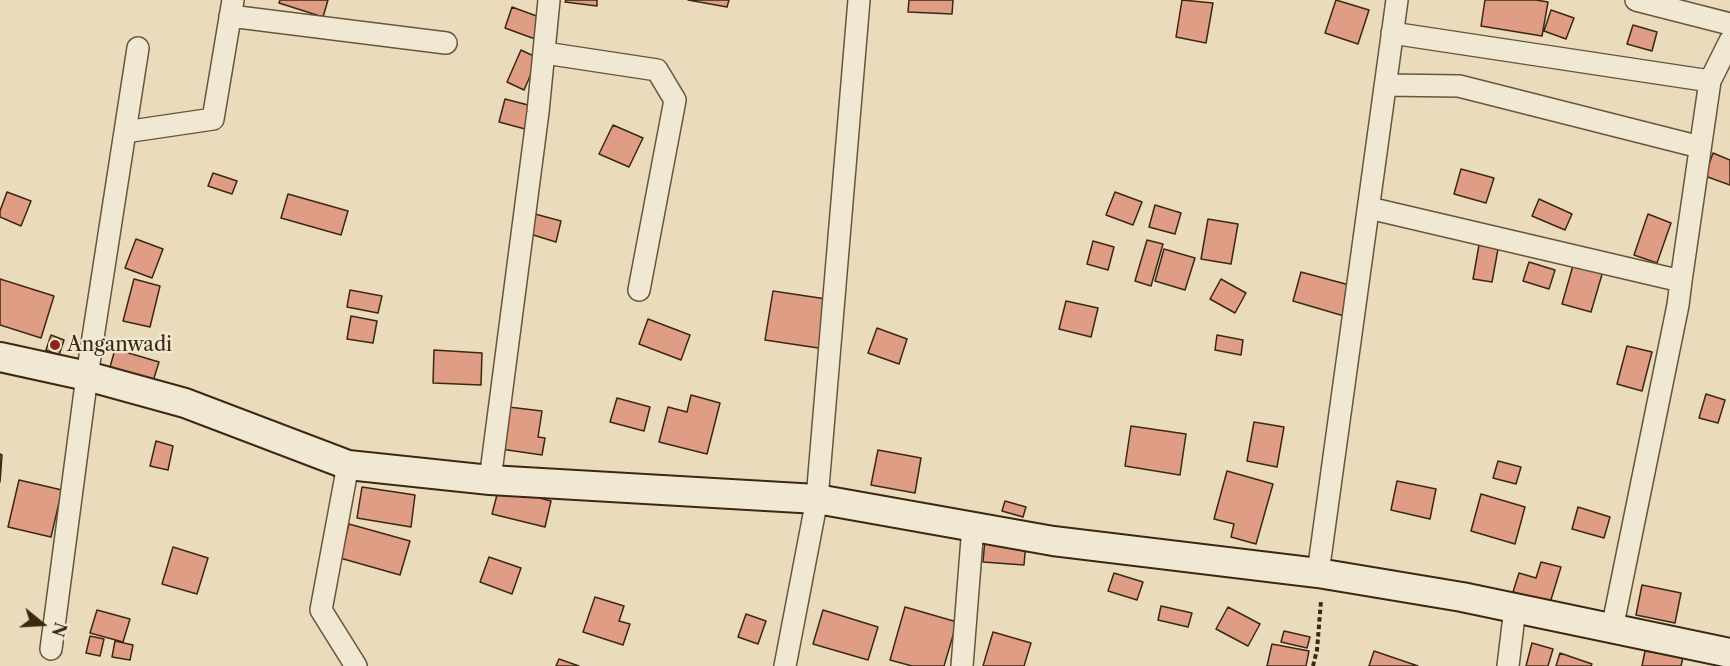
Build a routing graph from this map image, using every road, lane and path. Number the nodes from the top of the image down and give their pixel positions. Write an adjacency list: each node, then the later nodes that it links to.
1 (549, 0): 11 (street)
2 (859, 0): 23 (street)
3 (1397, 0): 7 (street)
4 (1636, 0): 6 (street)
5 (231, 8): 9 (street); 14 (street)
6 (1730, 24)
7 (1392, 33): 12 (street); 13 (street)
8 (1730, 41): 12 (street)
9 (446, 43)
10 (138, 48): 14 (street)
11 (545, 53): 18 (street); 22 (street)
12 (1710, 81): 15 (street)
13 (1386, 85): 15 (street); 16 (street)
14 (125, 132): 20 (street)
15 (1700, 147): 17 (street)
16 (1369, 208): 17 (street); 25 (street)
17 (1680, 281): 27 (street)
18 (639, 290)
19 (0, 357): 20 (street)
20 (87, 376): 21 (street); 28 (street)
21 (348, 465): 22 (street); 30 (street)
22 (490, 480): 23 (street)
23 (817, 499): 24 (street); 31 (street)
24 (973, 526): 25 (street); 32 (street)
25 (1318, 573): 26 (street); 33 (path)
26 (1515, 608): 27 (street); 34 (street)
27 (1612, 628): 29 (street)
28 (51, 649)
29 (1730, 653)
30 (356, 666)
31 (785, 666)
32 (962, 666)
33 (1313, 666)
34 (1508, 666)

